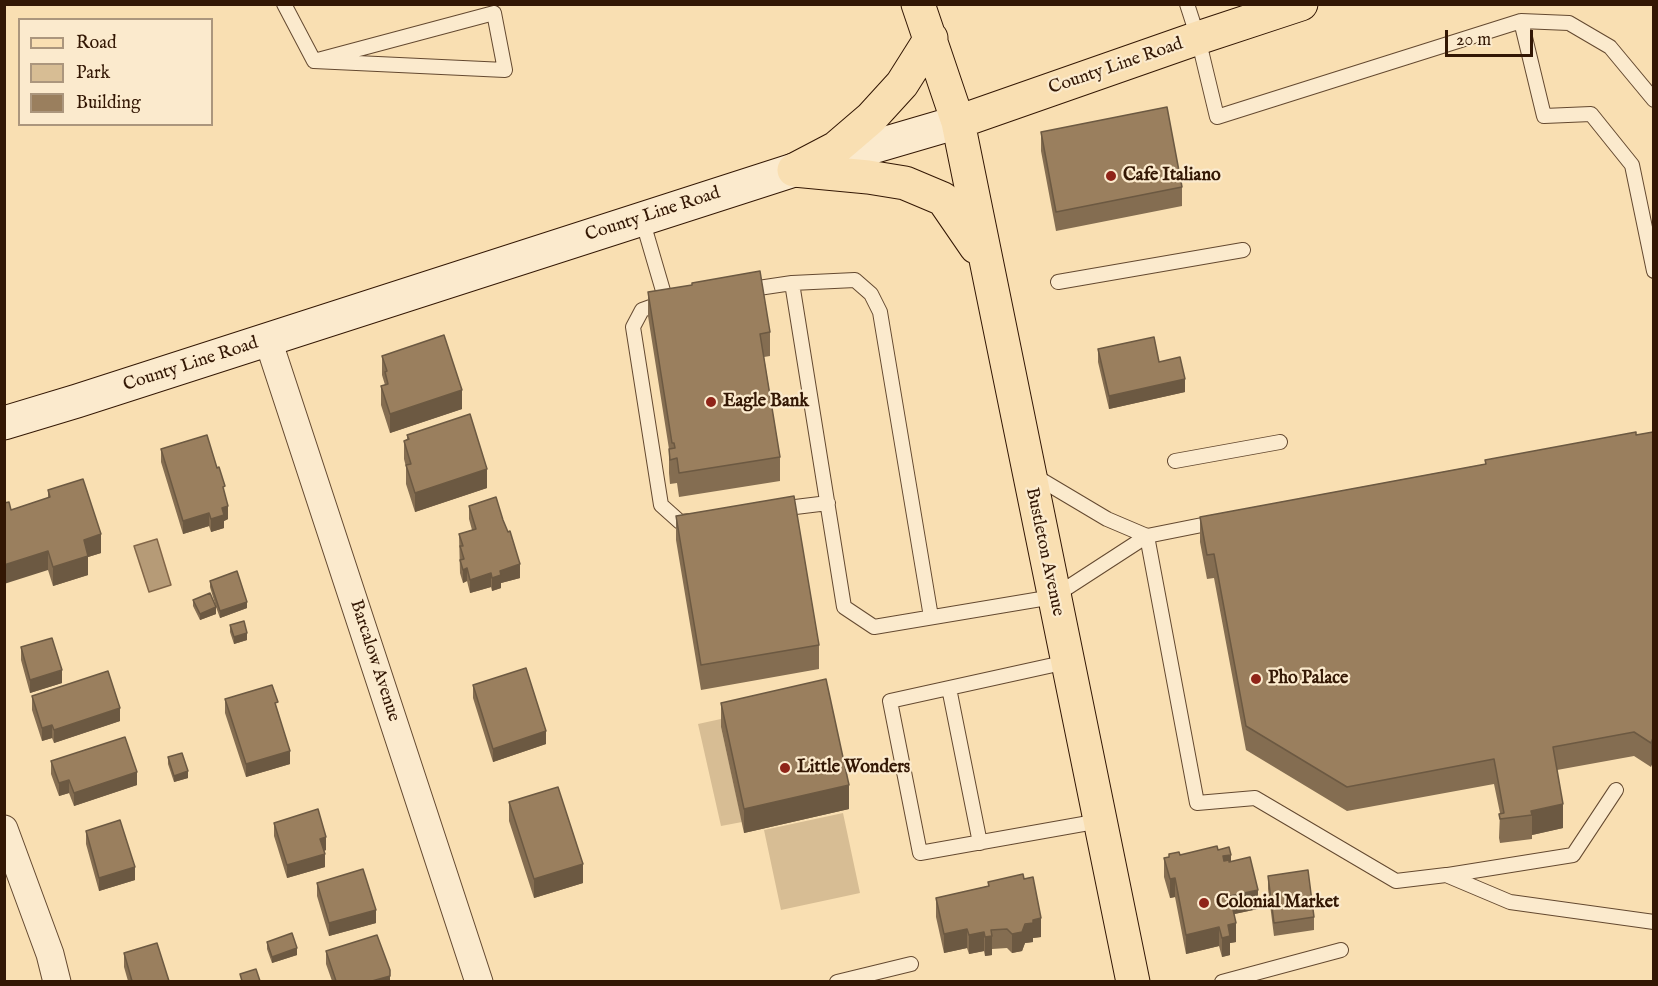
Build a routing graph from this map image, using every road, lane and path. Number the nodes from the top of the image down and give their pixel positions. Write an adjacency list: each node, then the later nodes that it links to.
1 (284, 4): 8 (lane)
2 (918, 4): 6 (main road, Bustleton Avenue)
3 (1187, 4): 7 (lane)
4 (1287, 7): 7 (main road, County Line Road)
5 (1521, 21): 7 (lane); 9 (lane); 15 (lane)
6 (931, 38): 10 (main road, Bustleton Avenue); 11 (main road)
7 (1198, 38): 10 (main road, County Line Road)
8 (314, 61): 8 (lane)
9 (1653, 100)
10 (958, 122): 11 (main road, County Line Road); 14 (main road, Bustleton Avenue)
11 (794, 170): 12 (main road, County Line Road); 14 (main road)
12 (642, 219): 19 (main road, County Line Road); 26 (lane)
13 (1243, 250): 16 (lane)
14 (984, 258): 23 (main road, Bustleton Avenue)
15 (1653, 270)
16 (1058, 282)
17 (792, 283): 18 (lane); 24 (lane); 30 (lane)
18 (735, 291)
19 (268, 340): 20 (main road, County Line Road); 42 (street, Barcalow Avenue)
20 (4, 423)
21 (1280, 442): 22 (lane)
22 (1175, 461)
23 (1028, 471): 28 (lane); 29 (main road, Bustleton Avenue)
24 (828, 503): 25 (lane); 30 (lane)
25 (760, 512)
26 (703, 519)
27 (1226, 520): 28 (lane)
28 (1148, 536): 29 (lane); 37 (lane)
29 (1053, 597): 30 (lane); 31 (main road, Bustleton Avenue)
30 (931, 617)
31 (1067, 662): 32 (lane); 34 (main road, Bustleton Avenue)
32 (949, 688): 36 (lane); 36 (lane)
33 (1616, 790): 37 (lane)
34 (1100, 821): 36 (lane); 44 (main road, Bustleton Avenue)
35 (4, 829): 41 (street)
36 (980, 843)
37 (1446, 875): 38 (lane)
38 (1653, 922)
39 (1341, 950): 45 (lane)
40 (911, 964): 43 (lane)
41 (57, 981)
42 (480, 981)
43 (837, 981)
44 (1133, 981)
45 (1222, 981)

